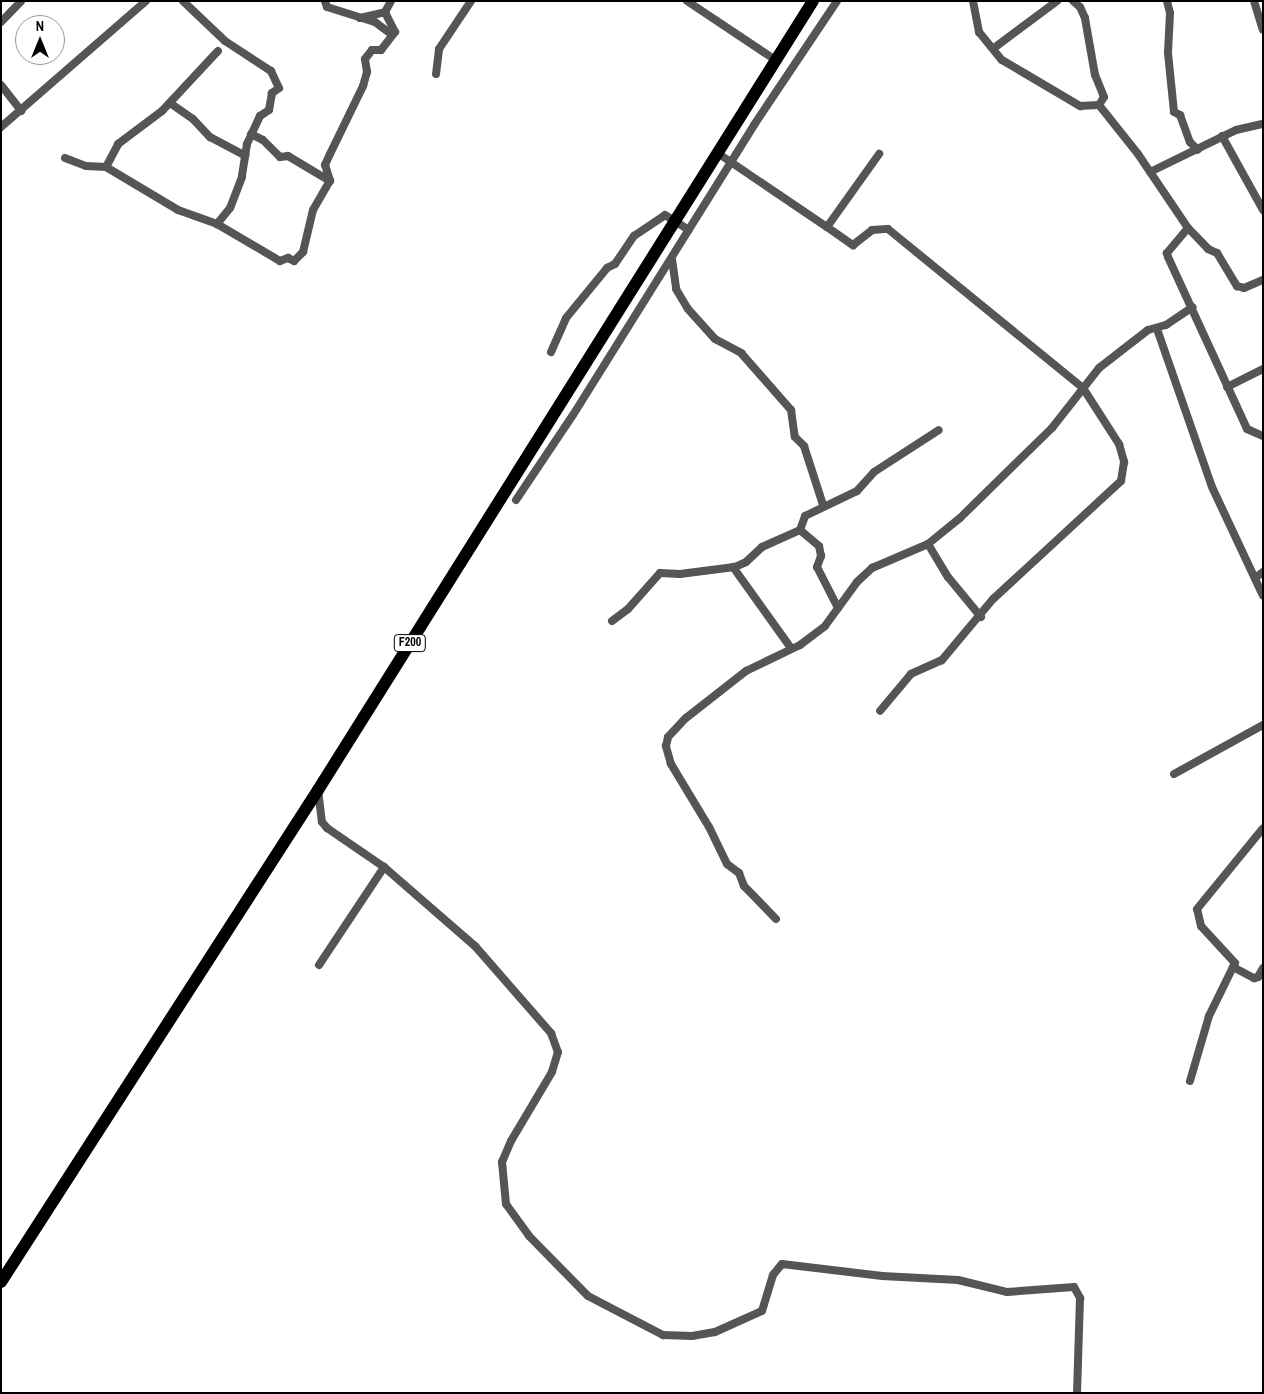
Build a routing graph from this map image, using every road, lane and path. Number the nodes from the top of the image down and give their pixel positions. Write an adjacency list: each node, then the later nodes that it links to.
1 (21, 1): 17 (street)
2 (146, 1): 27 (street)
3 (183, 1): 30 (street)
4 (325, 1): 16 (street)
5 (391, 1): 15 (street)
6 (471, 1): 23 (street)
7 (687, 1): 22 (street)
8 (813, 1): 22 (main road, F200)
9 (837, 1): 37 (street)
10 (973, 1): 20 (street)
11 (1057, 1): 20 (street)
12 (1073, 1): 26 (street)
13 (1167, 1): 32 (street)
14 (1254, 1): 18 (street)
15 (385, 12): 16 (street); 19 (street)
16 (360, 18): 19 (street)
17 (1, 22)
18 (1263, 30)
19 (392, 35): 40 (street)
20 (994, 48): 26 (street)
21 (218, 52): 25 (street)
22 (774, 59): 33 (main road, F200)
23 (436, 74)
24 (1, 85): 27 (street)
25 (170, 103): 35 (street); 38 (street)
26 (1099, 105): 39 (street)
27 (21, 111): 29 (street)
28 (1263, 124): 31 (street)
29 (1, 127)
30 (252, 134): 35 (street); 40 (street)
31 (1222, 136): 32 (street); 41 (street)
32 (1198, 150): 39 (street)
33 (719, 154): 37 (street); 42 (main road, F200)
34 (879, 154): 44 (street)
35 (245, 156): 43 (street)
36 (66, 158): 38 (street)
37 (730, 164): 44 (street); 46 (street)
38 (106, 167): 43 (street)
39 (1150, 172): 45 (street)
40 (330, 181): 43 (street)
41 (1263, 210)
42 (673, 220): 46 (street); 51 (street); 72 (main road, F200)
43 (217, 224)
44 (827, 227): 54 (street)
45 (1188, 228): 48 (street); 49 (street)
46 (689, 230): 47 (street)
47 (672, 259): 57 (street); 58 (street)
48 (1263, 280)
49 (1193, 308): 50 (street); 53 (street)
50 (1157, 329): 54 (street); 63 (street)
51 (551, 352)
52 (1263, 369): 53 (street)
53 (1226, 387): 56 (street)
54 (1084, 388): 60 (street); 66 (street)
55 (938, 430): 58 (street)
56 (1263, 436)
57 (516, 500)
58 (823, 505): 59 (street)
59 (800, 530): 61 (street); 65 (street)
60 (928, 544): 65 (street); 66 (street)
61 (733, 567): 67 (street); 68 (street)
62 (1263, 572): 63 (street)
63 (1255, 578): 64 (street)
64 (1263, 596)
65 (838, 608): 68 (street)
66 (981, 617): 69 (street)
67 (612, 621)
68 (791, 648): 75 (street)
69 (880, 711)
70 (1263, 725): 71 (street)
71 (1174, 774)
72 (318, 790): 74 (street); 80 (main road, F200)
73 (1263, 828): 77 (street)
74 (384, 867): 76 (street); 81 (street)
75 (776, 919)
76 (319, 965)
77 (1233, 967): 78 (street); 79 (street)
78 (1263, 968)
79 (1190, 1081)
80 (1, 1282)
81 (1077, 1393)

